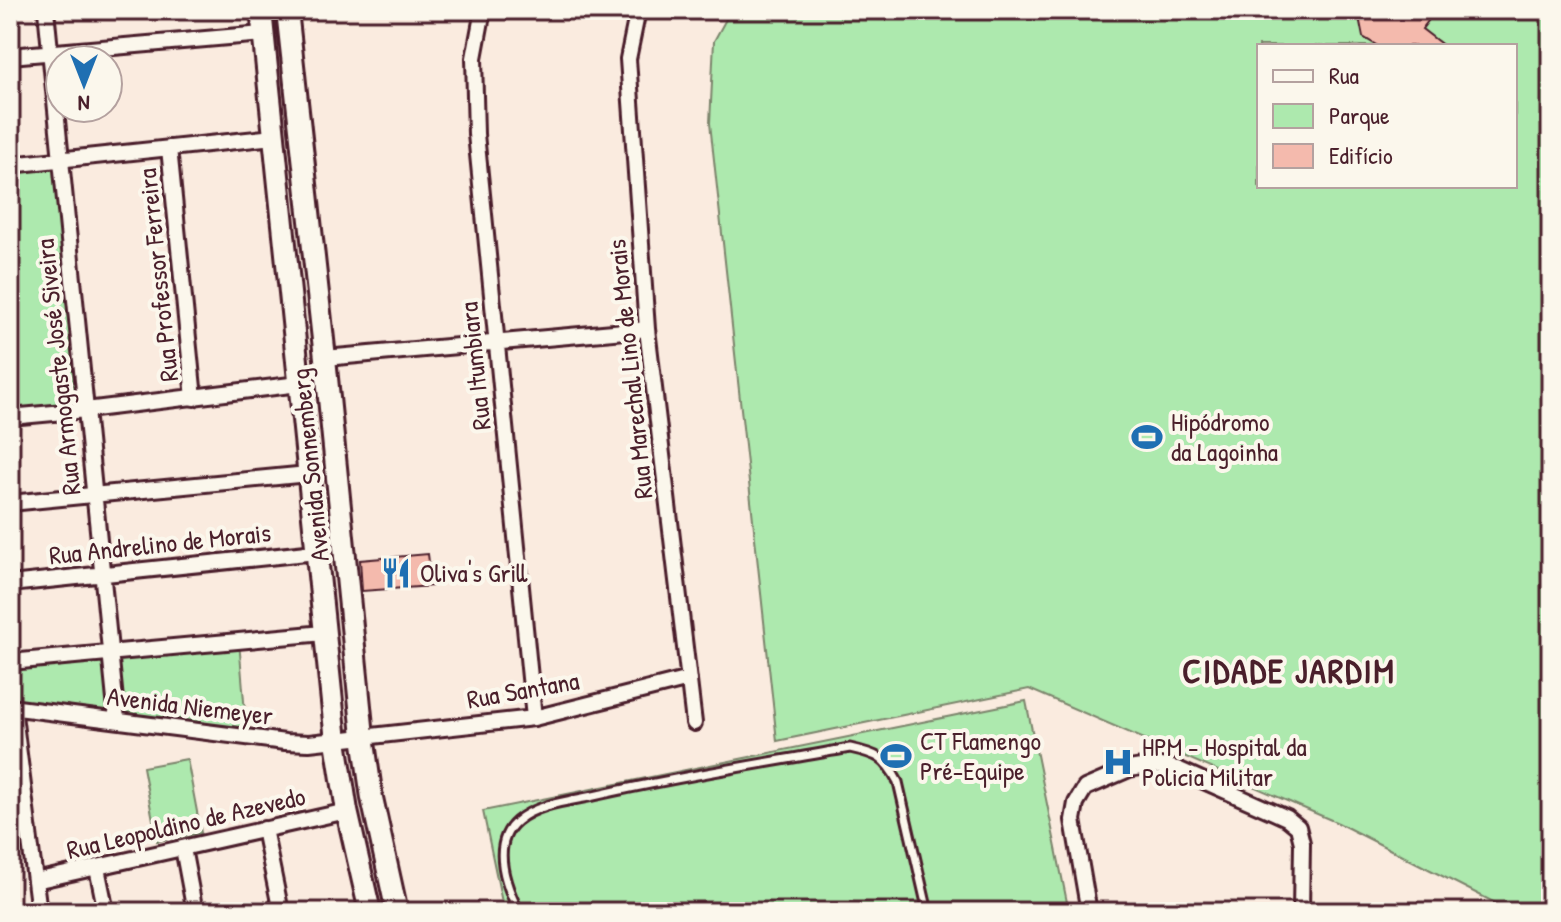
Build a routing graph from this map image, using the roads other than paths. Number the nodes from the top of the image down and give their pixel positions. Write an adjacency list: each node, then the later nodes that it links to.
1 (46, 10): 7 (street, Rua Armogaste José Siveira)
2 (261, 10): 6 (street, Avenida Sonnemberg)
3 (287, 10): 18 (street, Avenida Sonnemberg)
4 (483, 10): 17 (street, Rua Itumbiara)
5 (638, 10): 16 (street, Rua Marechal Lino de Morais)
6 (263, 34): 8 (street); 12 (street, Avenida Sonnemberg)
7 (49, 44)
8 (124, 46)
9 (44, 53): 10 (street)
10 (10, 56)
11 (58, 124): 14 (street, Rua Armogaste José Siveira)
12 (274, 137): 13 (street); 19 (street, Avenida Sonnemberg)
13 (169, 148): 14 (street); 20 (street, Rua Professor Ferreira)
14 (62, 160): 15 (street); 21 (street, Rua Armogaste José Siveira)
15 (10, 165)
16 (647, 329): 17 (street); 32 (street, Rua Marechal Lino de Morais)
17 (497, 342): 18 (street); 34 (street, Rua Itumbiara)
18 (325, 358): 37 (street, Avenida Sonnemberg)
19 (299, 384): 20 (street); 23 (street, Avenida Sonnemberg)
20 (194, 398): 21 (street)
21 (86, 410): 22 (street); 24 (street, Rua Armogaste José Siveira)
22 (10, 417)
23 (308, 474): 24 (street); 26 (street, Avenida Sonnemberg)
24 (95, 494): 25 (street); 27 (street, Rua Armogaste José Siveira)
25 (10, 503)
26 (316, 552): 27 (street, Rua Andrelino de Morais); 29 (street, Avenida Sonnemberg)
27 (103, 574): 28 (street, Rua Andrelino de Morais); 30 (street, Rua Armogaste José Siveira)
28 (10, 584)
29 (324, 633): 30 (street); 38 (street, Avenida Sonnemberg)
30 (110, 652): 31 (street); 35 (street, Rua Armogaste José Siveira)
31 (10, 662)
32 (689, 679): 34 (street, Rua Santana); 36 (street, Rua Marechal Lino de Morais)
33 (12, 707): 35 (street, Avenida Niemeyer); 43 (street)
34 (534, 718): 37 (street, Rua Santana)
35 (117, 720): 38 (street, Avenida Niemeyer)
36 (694, 723)
37 (363, 736): 38 (street, Avenida Niemeyer); 49 (street, Avenida Sonnemberg)
38 (336, 741): 39 (street, Avenida Sonnemberg)
39 (347, 811): 40 (street, Rua Leopoldino de Azevedo); 48 (street, Avenida Sonnemberg)
40 (264, 829): 41 (street, Rua Leopoldino de Azevedo); 47 (street)
41 (183, 848): 42 (street, Rua Leopoldino de Azevedo); 46 (street)
42 (97, 868): 43 (street, Rua Leopoldino de Azevedo); 45 (street)
43 (35, 881): 44 (street)
44 (39, 912)
45 (106, 912)
46 (195, 912)
47 (281, 912)
48 (370, 912)
49 (397, 912)
50 (519, 912): 51 (lane)
51 (928, 912)
52 (1089, 912): 53 (street)
53 (1301, 912)

